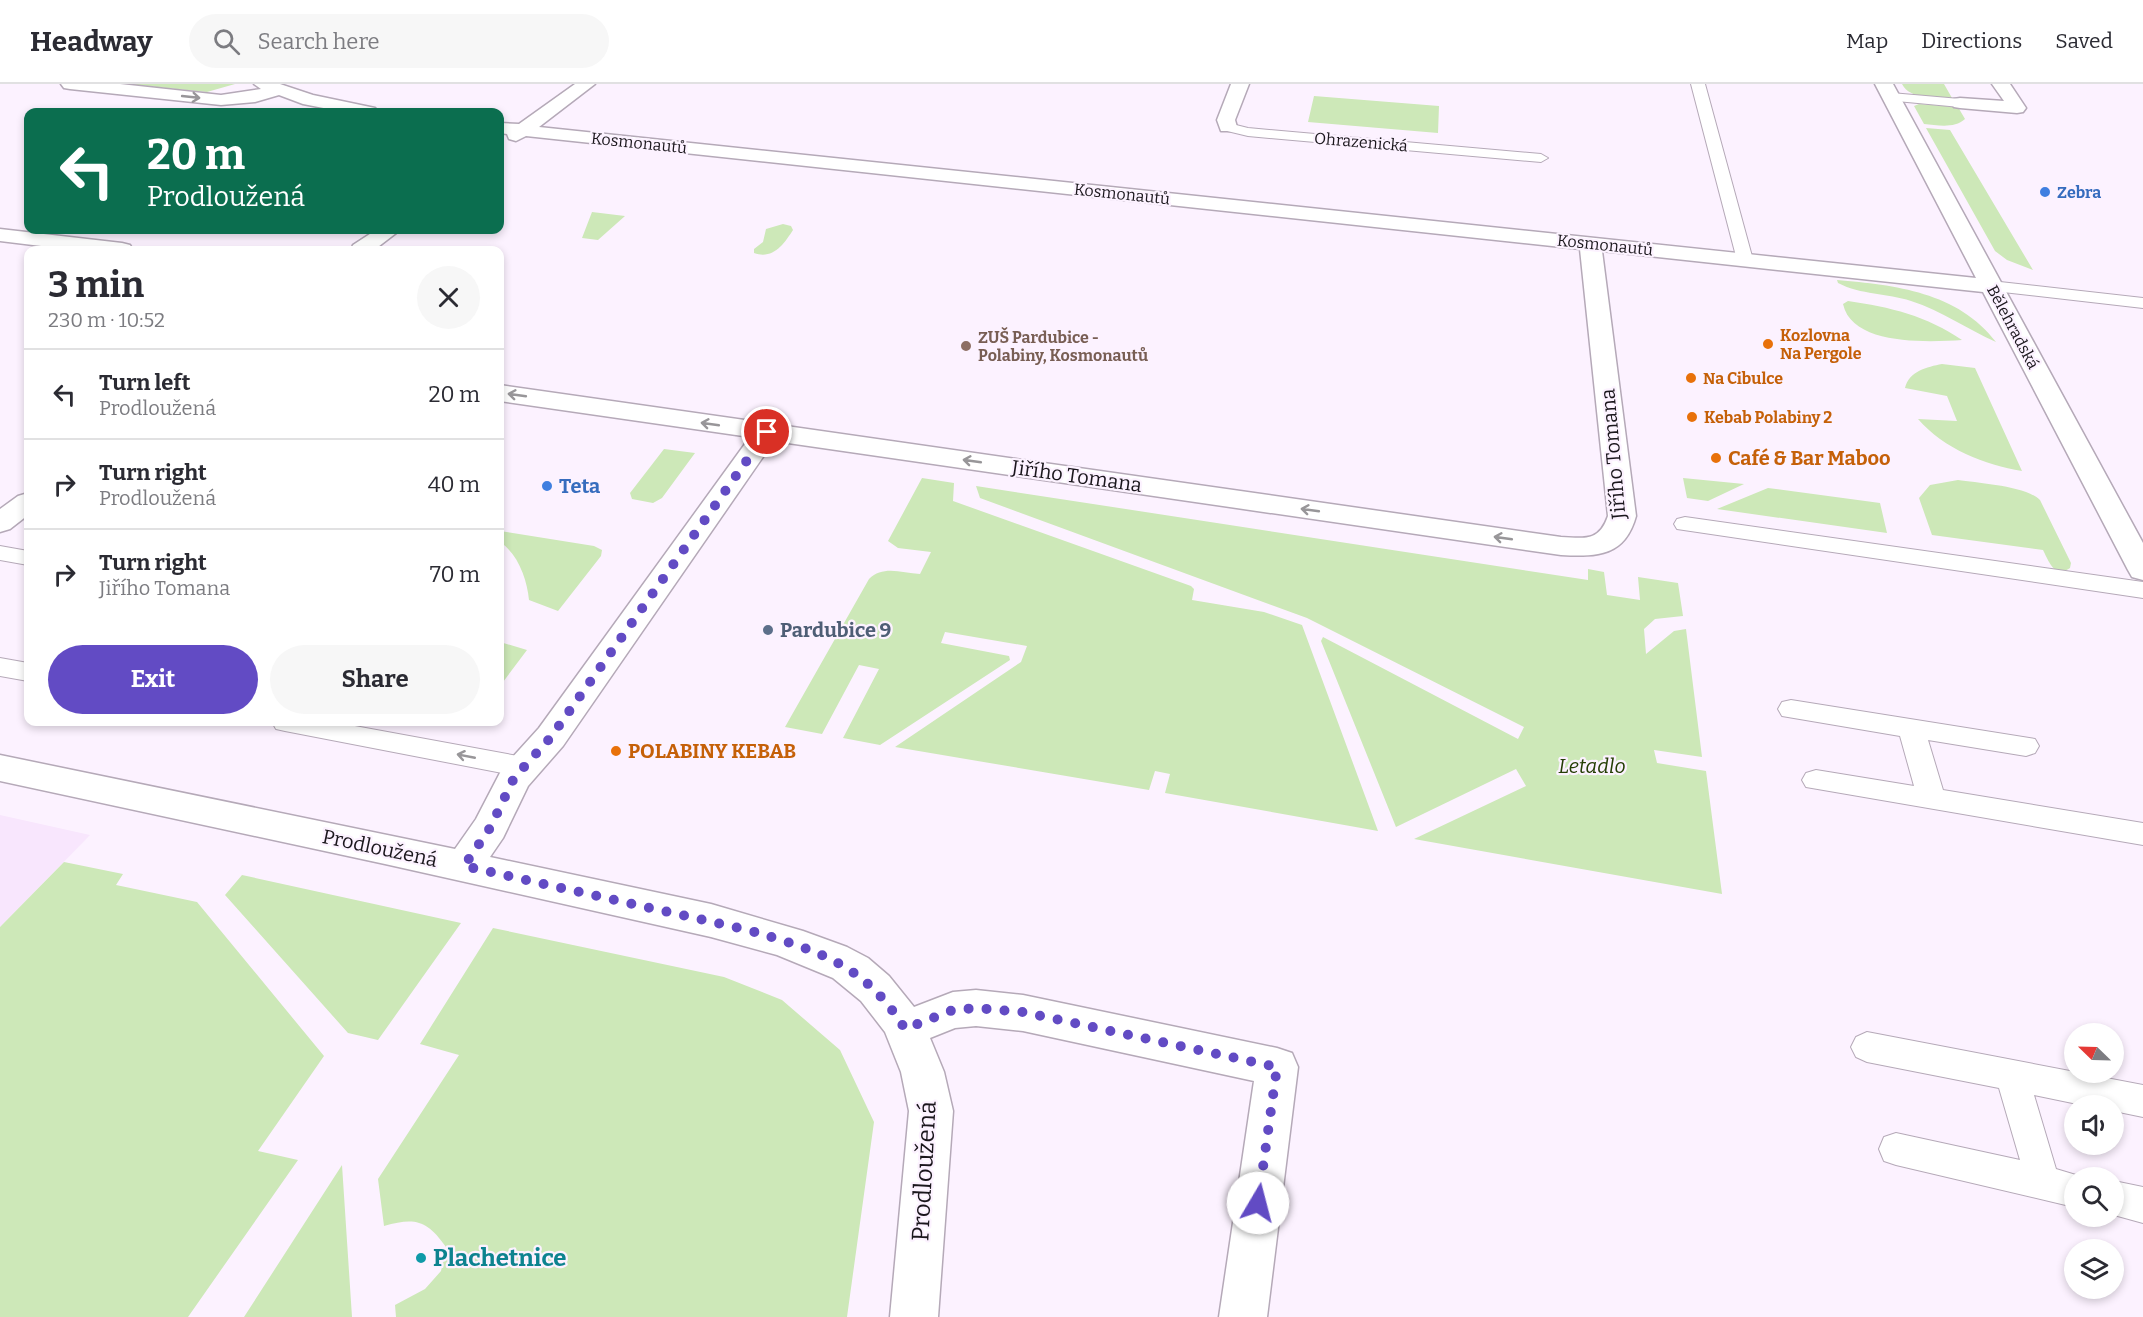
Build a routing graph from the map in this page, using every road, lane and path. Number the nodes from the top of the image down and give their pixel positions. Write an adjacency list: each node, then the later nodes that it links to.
1 (70, 84): 6 (street, one-way to 6)
2 (586, 84): 12 (street)
3 (1240, 84): 10 (street, Ohrazenická)
4 (1698, 84): 20 (lane)
5 (2001, 84): 8 (street)
6 (270, 87): 9 (street)
7 (1888, 91): 8 (lane); 21 (street, Bělehradská)
8 (1960, 103)
9 (347, 108)
10 (1228, 127): 14 (lane, Ohrazenická)
11 (504, 128): 12 (street, Kosmonautů)
12 (523, 130): 13 (street); 17 (street, Kosmonautů)
13 (504, 143)
14 (1541, 158)
15 (383, 234): 19 (street)
16 (0, 235): 18 (street)
17 (1590, 243): 20 (street, Kosmonautů); 24 (street, Jiřího Tomana, one-way to 24)
18 (89, 246)
19 (367, 246)
20 (1745, 260): 21 (street, Kosmonautů)
21 (1991, 286): 22 (lane); 30 (street, Bělehradská)
22 (2143, 303)
23 (504, 394): 24 (street, Jiřího Tomana, one-way to 23)
24 (767, 432): 38 (street)
25 (24, 505): 26 (street)
26 (0, 523)
27 (1685, 524): 31 (lane)
28 (0, 553): 29 (lane)
29 (24, 557)
30 (2143, 570)
31 (2143, 590)
32 (0, 667): 33 (lane)
33 (24, 671)
34 (1791, 709): 36 (lane)
35 (306, 726): 38 (lane, one-way to 35)
36 (1911, 728): 37 (lane); 41 (lane)
37 (2026, 746)
38 (523, 767): 43 (street)
39 (0, 768): 43 (street, Prodloužená)
40 (1816, 780): 41 (lane)
41 (1932, 799): 42 (lane)
42 (2143, 834)
43 (464, 866): 44 (street, Prodloužená)
44 (905, 1029): 52 (street, Prodloužená); 53 (street)
45 (1867, 1047): 46 (lane)
46 (2012, 1075): 47 (lane); 49 (lane)
47 (2143, 1101)
48 (1896, 1149): 49 (lane)
49 (2059, 1186)
50 (2124, 1200): 51 (lane)
51 (2143, 1205)
52 (914, 1317)
53 (1243, 1317)

